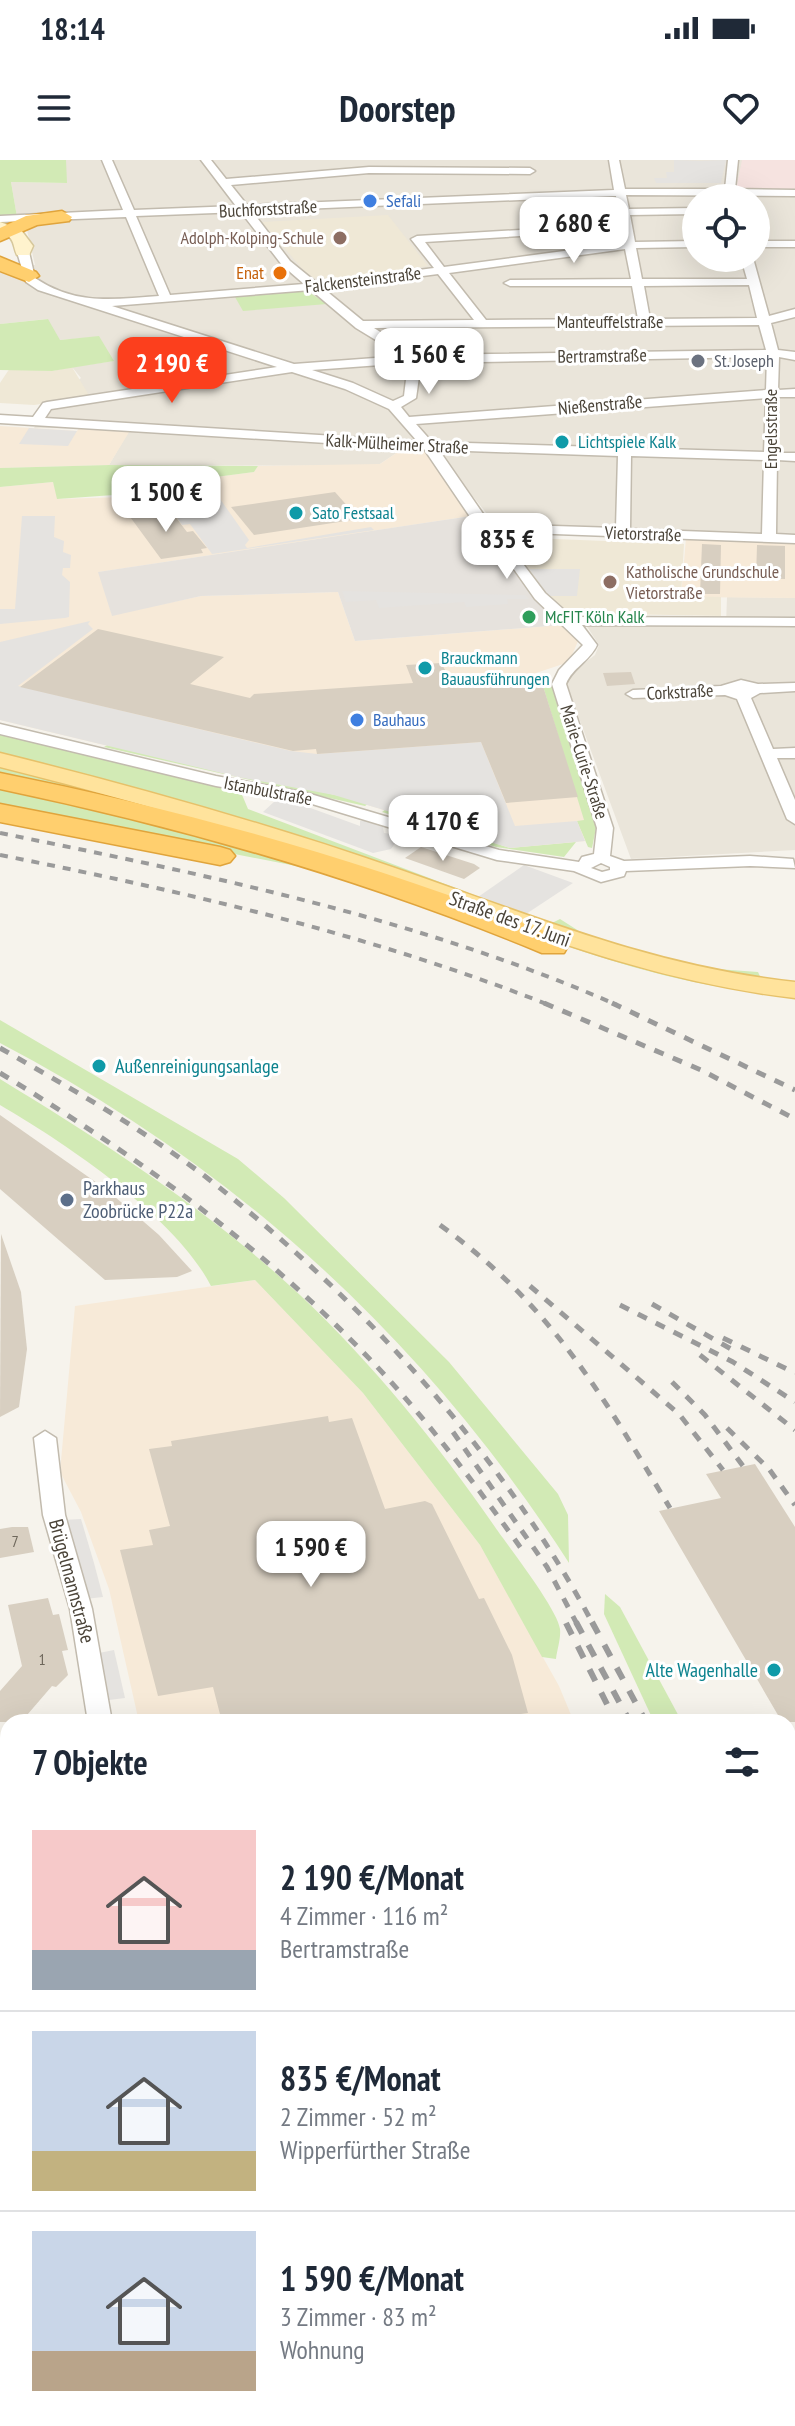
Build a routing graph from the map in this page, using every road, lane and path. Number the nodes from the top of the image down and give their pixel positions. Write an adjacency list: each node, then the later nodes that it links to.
1 (107, 160): 19 (street)
2 (206, 160): 8 (street)
3 (353, 160): 7 (street)
4 (614, 160): 10 (street)
5 (733, 160): 9 (street)
6 (530, 165): 7 (street); 15 (street)
7 (369, 180): 8 (street); 14 (street)
8 (224, 182): 16 (street)
9 (730, 184)
10 (620, 193): 12 (street, Buchforststraße); 15 (street, Buchforststraße); 18 (street)
11 (795, 193): 13 (street, Buchforststraße)
12 (682, 194)
13 (770, 194)
14 (390, 203): 15 (street, Buchforststraße); 16 (street, Buchforststraße)
15 (539, 208): 21 (street)
16 (244, 210): 19 (street, Buchforststraße); 36 (street)
17 (682, 211): 18 (street)
18 (624, 212): 26 (street)
19 (130, 215): 20 (street, Buchforststraße); 37 (street)
20 (62, 217): 22 (highway)
21 (553, 231): 28 (street); 30 (street)
22 (2, 232): 27 (highway)
23 (682, 244): 26 (street, Falckensteinstraße)
24 (770, 244): 25 (street)
25 (795, 244)
26 (631, 245): 28 (street, Falckensteinstraße); 35 (street)
27 (23, 252): 29 (highway); 32 (street)
28 (573, 254): 30 (street, Falckensteinstraße)
29 (0, 261): 32 (highway)
30 (441, 271): 36 (street, Falckensteinstraße); 41 (street)
31 (750, 272): 33 (street, Engelsstraße)
32 (36, 282): 38 (street)
33 (753, 282): 35 (street); 40 (street, Engelsstraße)
34 (510, 283): 35 (street)
35 (637, 283): 42 (street)
36 (313, 287): 37 (street, Falckensteinstraße); 43 (street)
37 (166, 299): 38 (street, Falckensteinstraße)
38 (94, 305): 47 (street)
39 (795, 313): 40 (street, Manteuffelstraße)
40 (764, 321): 42 (street, Manteuffelstraße); 44 (street, Engelsstraße)
41 (481, 322): 42 (street, Manteuffelstraße); 43 (street, Manteuffelstraße)
42 (645, 322)
43 (360, 325): 46 (street)
44 (773, 353): 45 (street, Bertramstraße); 46 (street, Bertramstraße); 49 (street, Engelsstraße)
45 (795, 356)
46 (415, 359): 47 (street, Bertramstraße); 50 (street)
47 (294, 368): 50 (street); 52 (street, Bertramstraße)
48 (795, 393): 49 (street, Nießenstraße)
49 (770, 394): 53 (street, Nießenstraße); 56 (street, Engelsstraße)
50 (393, 406): 53 (street)
51 (0, 419): 52 (street, Kalk-Mülheimer Straße)
52 (37, 421): 54 (street, Kalk-Mülheimer Straße)
53 (405, 421): 54 (street)
54 (426, 446): 55 (street, Kalk-Mülheimer Straße); 58 (street)
55 (625, 452): 56 (street, Kalk-Mülheimer Straße); 60 (street)
56 (770, 456): 57 (street, Kalk-Mülheimer Straße); 61 (street, Engelsstraße)
57 (795, 457)
58 (491, 528): 59 (street, Vietorstraße); 63 (street)
59 (525, 530): 60 (street, Vietorstraße); 63 (street)
60 (623, 533): 61 (street, Vietorstraße)
61 (769, 538): 62 (street, Vietorstraße)
62 (795, 539)
63 (502, 542): 64 (street)
64 (567, 621): 65 (street); 76 (street, Marie-Curie-Straße)
65 (795, 622)
66 (795, 687): 67 (street, Corkstraße)
67 (748, 692): 68 (street, Corkstraße); 71 (street, Corkstraße)
68 (633, 694)
69 (0, 729): 79 (street, Istanbulstraße)
70 (795, 753): 71 (street)
71 (768, 754): 75 (street, Corkstraße)
72 (0, 760): 81 (main road, Straße des 17. Juni)
73 (0, 781): 80 (highway)
74 (0, 813): 80 (highway)
75 (795, 819)
76 (602, 858): 77 (street); 79 (street)
77 (620, 866): 78 (street); 79 (street, Istanbulstraße)
78 (794, 866)
79 (581, 867)
80 (553, 946): 81 (main road, Straße des 17. Juni)
81 (795, 999)
82 (45, 1438): 83 (street, Brügelmannstraße)
83 (99, 1714)

